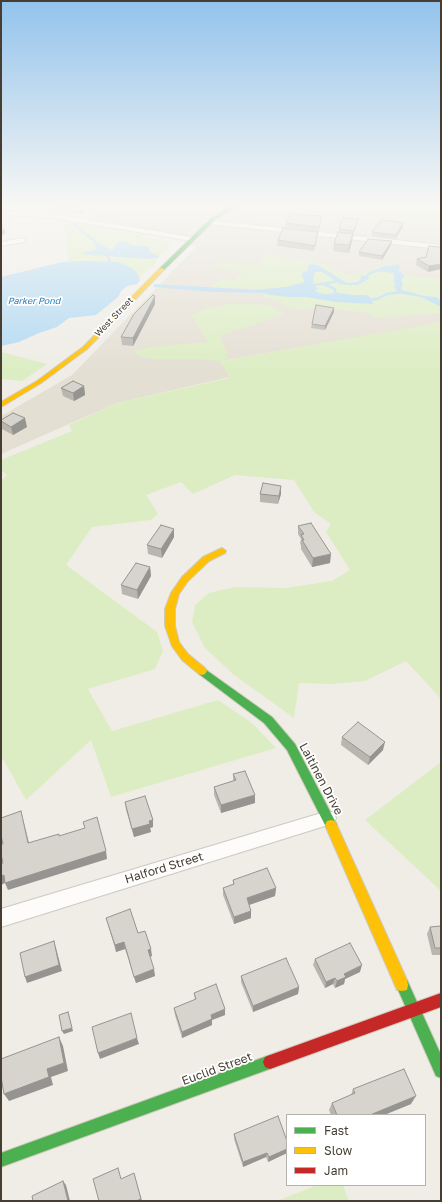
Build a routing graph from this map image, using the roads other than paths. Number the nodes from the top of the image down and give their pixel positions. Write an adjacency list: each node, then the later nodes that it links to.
1 (170, 260): 2 (street, West Street)
2 (1, 405)
3 (222, 551): 4 (street, Laitinen Drive)
4 (328, 818): 5 (street, Halford Street); 7 (street, Laitinen Drive)
5 (1, 918)
6 (441, 1000): 7 (street, Euclid Street)
7 (414, 1010): 8 (street, Laitinen Drive); 9 (street, Euclid Street)
8 (441, 1071)
9 (1, 1160)

